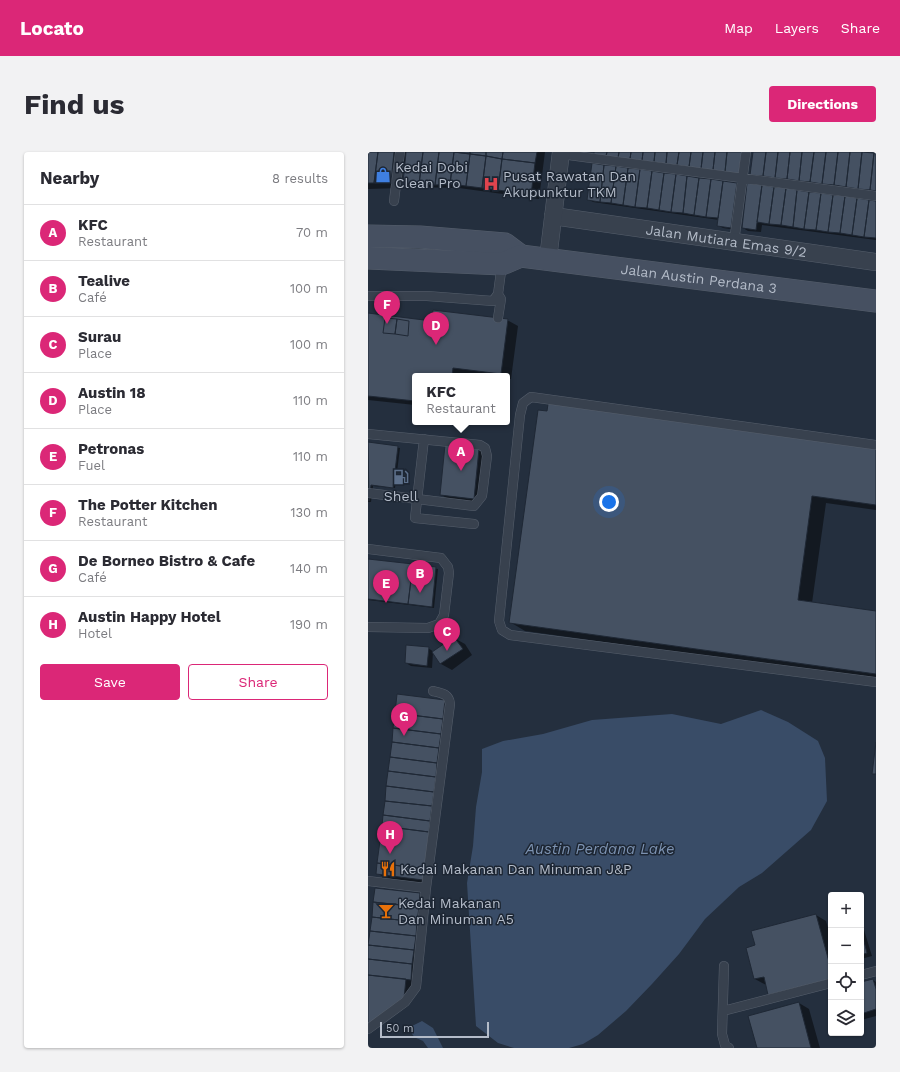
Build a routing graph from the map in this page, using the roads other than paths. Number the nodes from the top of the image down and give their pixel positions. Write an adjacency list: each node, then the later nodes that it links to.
1 (400, 152): 6 (lane)
2 (746, 152): 4 (lane)
3 (561, 153): 4 (lane); 7 (street)
4 (743, 178): 5 (lane); 9 (lane)
5 (876, 196)
6 (394, 201)
7 (553, 216): 9 (street, Jalan Mutiara Emas 9/2); 12 (street)
8 (368, 236): 10 (street, Jalan Austin Perdana 3)
9 (734, 242): 13 (street, Jalan Mutiara Emas 9/2)
10 (509, 255): 11 (street, Jalan Austin Perdana 3); 12 (street, Jalan Austin Perdana 3); 14 (lane)
11 (368, 258)
12 (548, 259): 16 (street, Jalan Austin Perdana 3)
13 (876, 262)
14 (498, 294): 15 (lane); 17 (lane)
15 (368, 296)
16 (876, 301)
17 (498, 318)
18 (368, 434): 19 (lane)
19 (424, 439): 22 (lane); 22 (lane)
20 (876, 444): 26 (lane)
21 (368, 493): 22 (lane)
22 (417, 499): 23 (lane)
23 (474, 524)
24 (368, 550): 25 (lane)
25 (368, 627)
26 (876, 682)
27 (433, 691): 29 (lane)
28 (368, 881): 29 (lane)
29 (426, 888): 35 (lane)
30 (724, 966): 34 (lane)
31 (876, 971): 32 (lane)
32 (864, 974)
33 (828, 984): 34 (lane)
34 (723, 1011): 36 (lane)
35 (368, 1029)
36 (728, 1048)

